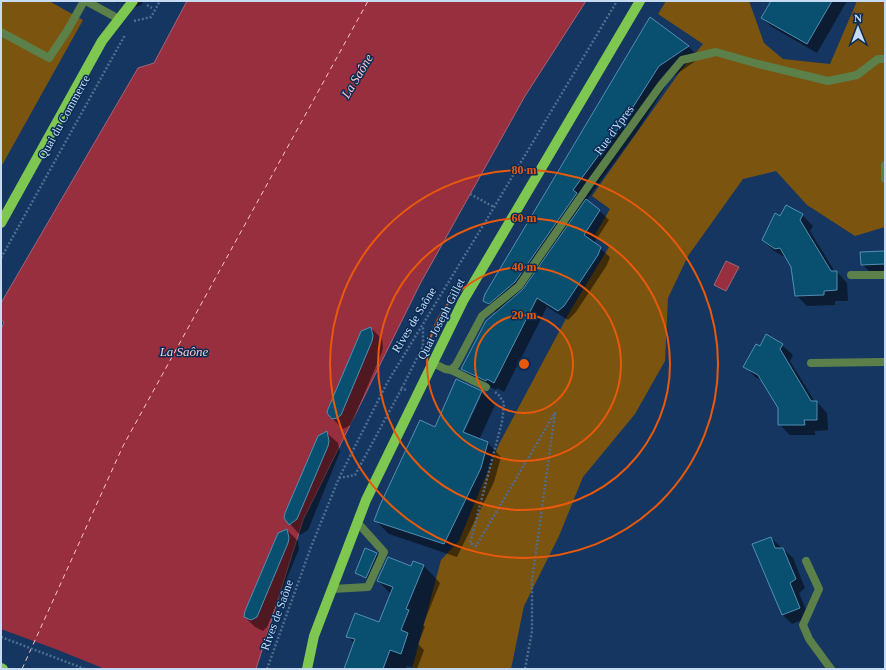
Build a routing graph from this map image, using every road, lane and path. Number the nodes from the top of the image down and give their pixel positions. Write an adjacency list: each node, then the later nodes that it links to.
1 (85, 1): 8 (street); 10 (street)
2 (134, 1): 8 (main road, Quai du Commerce)
3 (160, 1): 9 (path)
4 (617, 1): 16 (path, Rives de Saône)
5 (640, 1): 23 (main road, Quai Joseph Gillet)
6 (147, 5): 7 (path)
7 (152, 8)
8 (120, 19): 17 (main road, Quai du Commerce)
9 (130, 27)
10 (1, 32)
11 (126, 32): 18 (path, Quai du Commerce)
12 (885, 59): 25 (street, Rue d'Ypres)
13 (885, 165): 14 (street)
14 (885, 179)
15 (470, 194): 16 (path)
16 (494, 207): 21 (path, Rives de Saône)
17 (1, 223)
18 (1, 258)
19 (851, 275): 20 (street)
20 (885, 275)
21 (422, 324): 27 (path); 31 (path, Rives de Saône)
22 (884, 360): 24 (street); 26 (street)
23 (433, 363): 25 (street); 32 (main road, Quai Joseph Gillet)
24 (811, 363)
25 (451, 370): 29 (street)
26 (885, 371)
27 (406, 379)
28 (402, 388): 31 (path)
29 (486, 388)
30 (504, 402): 39 (path)
31 (339, 478): 37 (path, Rives de Saône)
32 (358, 522): 34 (main road, Quai Joseph Gillet); 34 (street)
33 (806, 562): 40 (street)
34 (332, 589): 38 (main road, Quai Joseph Gillet)
35 (1, 637): 36 (path)
36 (85, 669)
37 (267, 669)
38 (307, 669)
39 (525, 669)
40 (831, 669)

